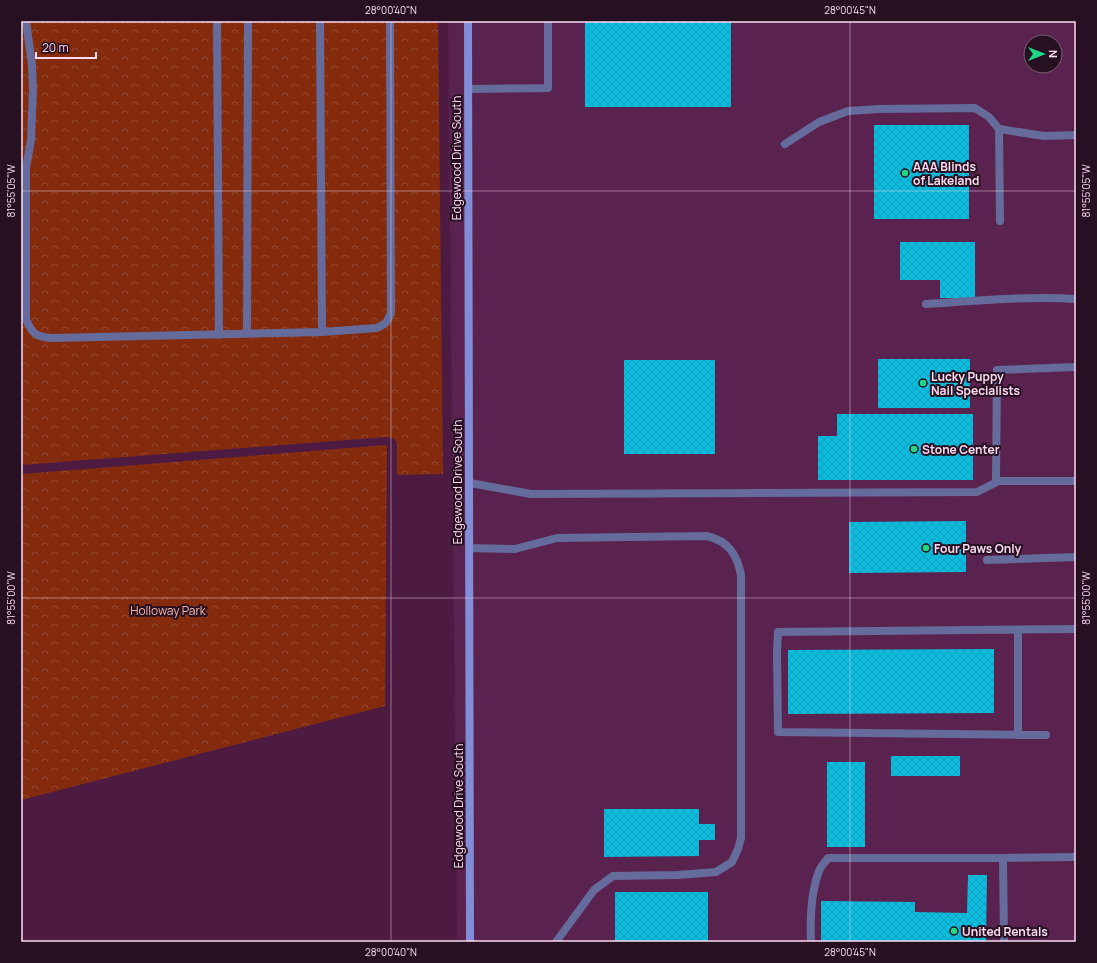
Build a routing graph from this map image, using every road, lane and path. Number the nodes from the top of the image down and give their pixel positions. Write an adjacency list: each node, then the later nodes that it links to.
1 (26, 21): 17 (lane)
2 (217, 21): 17 (lane)
3 (248, 21): 16 (lane)
4 (320, 21): 15 (lane)
5 (390, 21): 15 (lane)
6 (468, 21): 8 (street, Edgewood Drive South)
7 (548, 21): 8 (lane)
8 (468, 89): 21 (street, Edgewood Drive South)
9 (999, 129): 10 (lane); 11 (lane); 12 (lane)
10 (1076, 135)
11 (786, 144)
12 (1000, 221)
13 (1076, 299): 14 (lane)
14 (926, 304)
15 (322, 332): 16 (lane)
16 (247, 334): 17 (lane)
17 (219, 335)
18 (1076, 367): 19 (lane)
19 (999, 481): 20 (lane); 21 (lane)
20 (1076, 481)
21 (470, 483): 22 (street, Edgewood Drive South)
22 (470, 548): 31 (street, Edgewood Drive South); 32 (lane)
23 (1076, 558): 24 (lane)
24 (986, 560)
25 (1076, 629): 26 (lane)
26 (1018, 630): 27 (lane); 27 (lane)
27 (1018, 735): 28 (lane)
28 (1046, 735)
29 (1076, 857): 30 (lane)
30 (1003, 858): 33 (lane); 34 (lane)
31 (470, 942)
32 (556, 942)
33 (812, 942)
34 (1004, 942)

